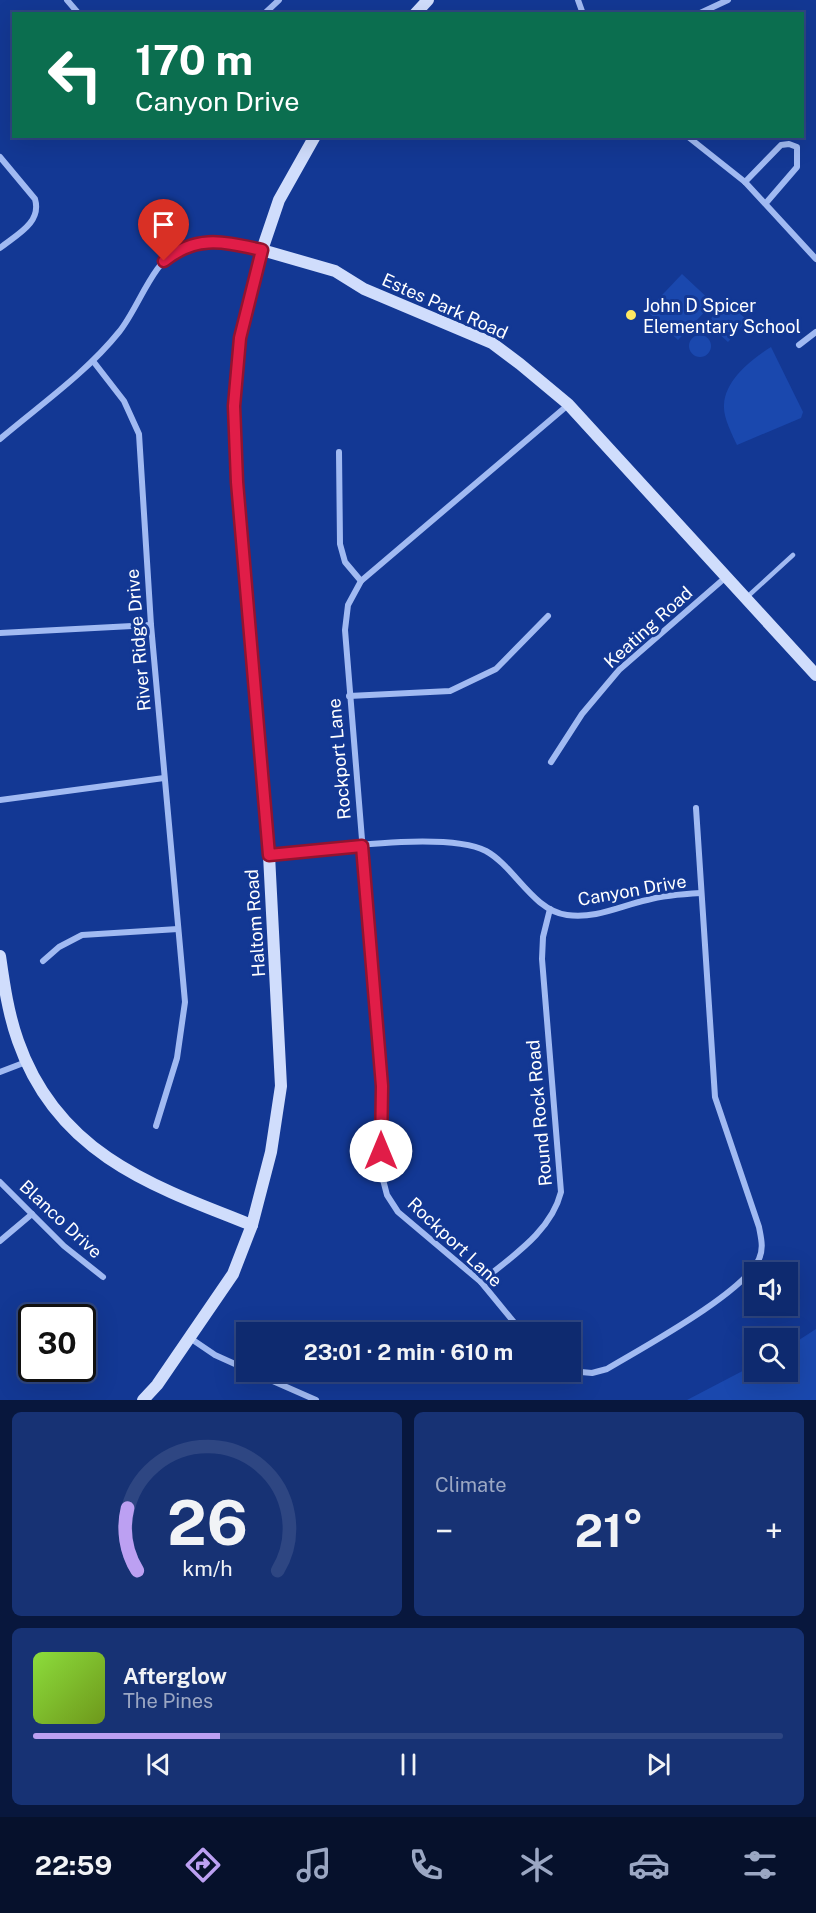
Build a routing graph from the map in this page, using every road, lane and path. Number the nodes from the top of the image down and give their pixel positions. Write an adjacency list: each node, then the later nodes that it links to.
1 (279, 0): 4 (street)
2 (429, 0): 5 (main road)
3 (728, 0): 6 (street)
4 (266, 12)
5 (417, 12)
6 (702, 12)
7 (314, 138): 13 (main road, Haltom Road)
8 (690, 138): 10 (street)
9 (0, 157): 12 (street)
10 (745, 182): 11 (street); 11 (street)
11 (766, 203): 14 (street)
12 (0, 248)
13 (262, 250): 17 (street, Estes Park Road); 18 (main road, Estes Park Road); 35 (main road, Haltom Road)
14 (816, 259)
15 (816, 332): 16 (street)
16 (799, 345)
17 (93, 361): 19 (street, Estes Park Road); 26 (street, River Ridge Drive)
18 (568, 404): 22 (main road, Estes Park Road); 23 (street, Rockport Lane)
19 (0, 439)
20 (339, 452): 23 (street)
21 (793, 555): 24 (lane)
22 (726, 577): 24 (main road, Estes Park Road); 30 (street, Keating Road)
23 (361, 581): 29 (street, Rockport Lane)
24 (746, 598): 28 (main road, Estes Park Road)
25 (548, 616): 29 (street)
26 (151, 625): 27 (street); 31 (street, River Ridge Drive)
27 (0, 633)
28 (816, 675)
29 (349, 696): 34 (street, Rockport Lane)
30 (551, 762)
31 (164, 778): 32 (street); 38 (street, River Ridge Drive)
32 (0, 800)
33 (696, 808): 36 (street)
34 (362, 846): 35 (street); 37 (street); 49 (street, Rockport Lane)
35 (269, 855): 46 (main road, Haltom Road)
36 (701, 893): 37 (street, Canyon Drive); 53 (street)
37 (550, 909): 49 (street, Round Rock Road)
38 (178, 929): 40 (street); 43 (street, River Ridge Drive)
39 (0, 956): 41 (main road)
40 (43, 961)
41 (26, 1062): 42 (street); 46 (main road)
42 (0, 1072)
43 (156, 1126)
44 (0, 1182): 45 (street, Blanco Drive)
45 (32, 1214): 47 (street); 48 (street, Blanco Drive)
46 (252, 1225): 51 (main road, Haltom Road)
47 (0, 1241)
48 (103, 1276)
49 (481, 1282): 50 (street, Rockport Lane)
50 (514, 1322)
51 (190, 1337): 52 (street); 55 (main road, Haltom Road)
52 (236, 1364)
53 (581, 1372)
54 (275, 1382): 56 (street)
55 (143, 1400)
56 (316, 1400)

